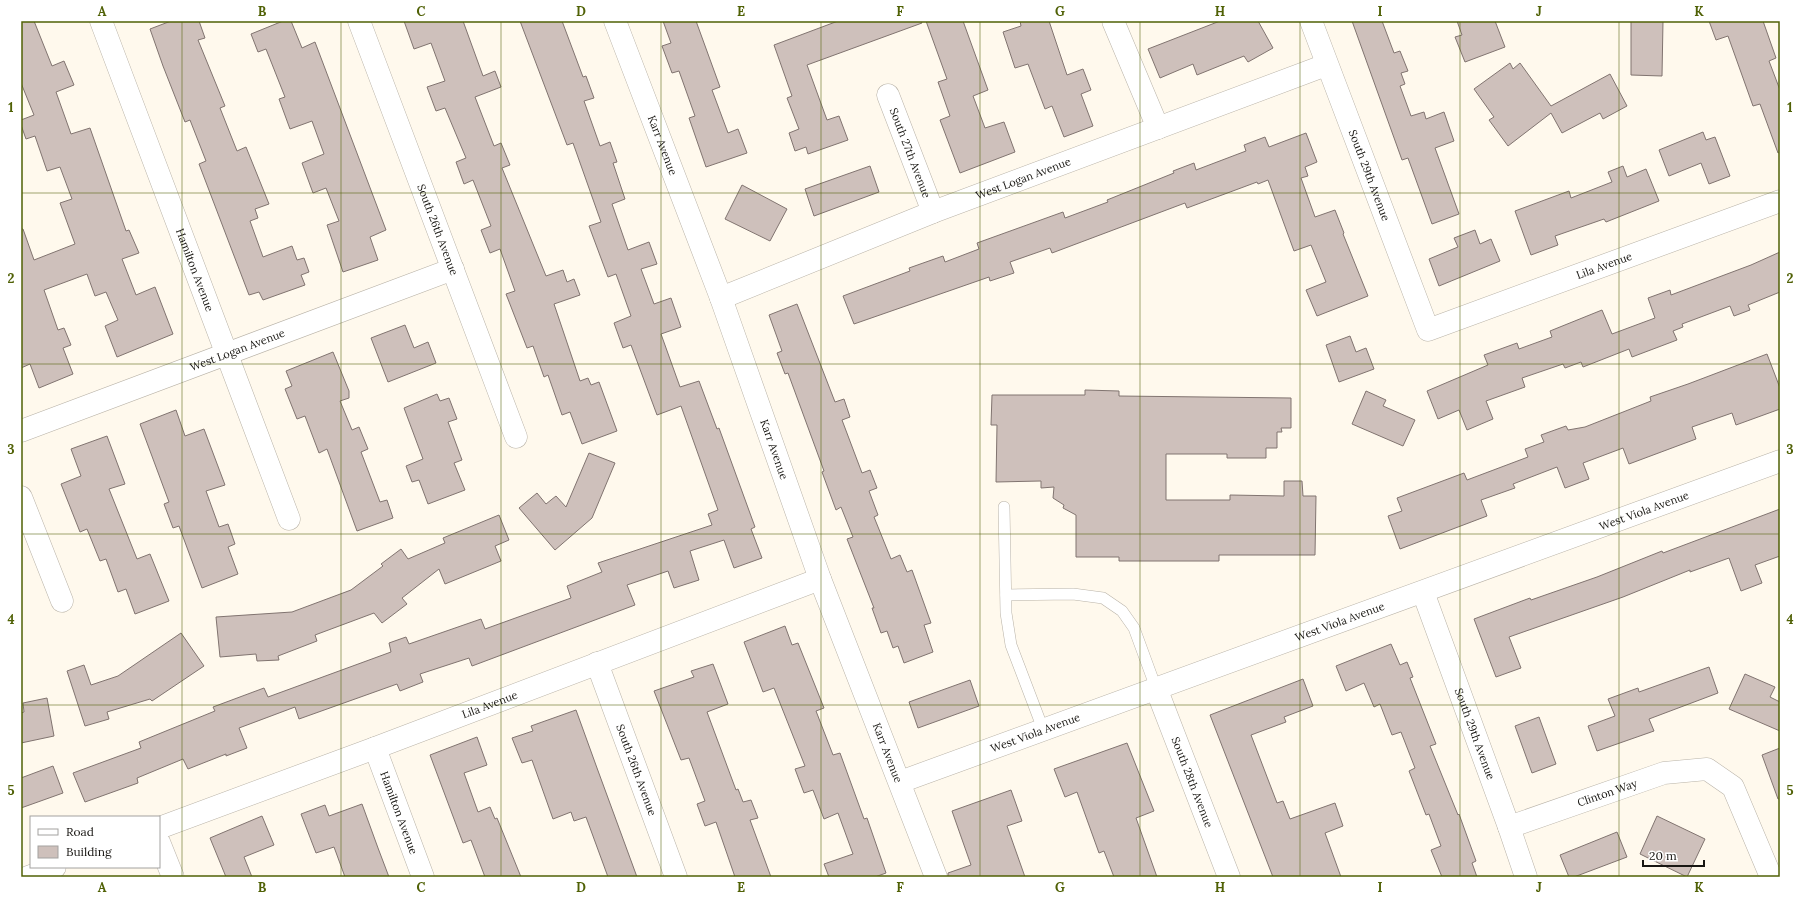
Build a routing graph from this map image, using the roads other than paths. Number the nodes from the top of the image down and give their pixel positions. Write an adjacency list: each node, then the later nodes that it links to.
1 (101, 21): 14 (street, Hamilton Avenue)
2 (359, 21): 11 (street, South 26th Avenue)
3 (616, 21): 12 (street, Karr Avenue)
4 (1113, 21): 8 (street)
5 (1311, 21): 6 (street, South 29th Avenue)
6 (1326, 65): 8 (street, West Logan Avenue); 13 (street, South 29th Avenue)
7 (888, 95): 10 (street, South 27th Avenue)
8 (1158, 128): 10 (street, West Logan Avenue)
9 (1780, 201): 13 (street, Lila Avenue)
10 (933, 212): 12 (street, West Logan Avenue)
11 (453, 269): 14 (street, West Logan Avenue); 16 (street, South 26th Avenue)
12 (721, 298): 21 (street, Karr Avenue)
13 (1428, 330)
14 (226, 353): 15 (street, West Logan Avenue); 20 (street, Hamilton Avenue)
15 (21, 431)
16 (516, 437)
17 (1780, 461): 22 (street, West Viola Avenue)
18 (21, 497): 24 (street)
19 (1004, 507): 23 (lane)
20 (289, 518)
21 (820, 579): 25 (street, Lila Avenue); 29 (street, Karr Avenue)
22 (1423, 592): 26 (street, West Viola Avenue); 30 (street, South 29th Avenue)
23 (1006, 595): 26 (lane); 27 (lane)
24 (62, 601)
25 (597, 663): 28 (street, Lila Avenue); 37 (street, South 26th Avenue)
26 (1156, 688): 27 (street, West Viola Avenue); 39 (street, South 28th Avenue)
27 (1043, 729): 29 (street, West Viola Avenue)
28 (375, 748): 31 (street, Lila Avenue); 36 (street, Hamilton Avenue)
29 (900, 782): 38 (street, Karr Avenue)
30 (1509, 827): 40 (street, South 29th Avenue); 41 (street, Clinton Way)
31 (160, 828)
32 (160, 844): 35 (street)
33 (52, 868): 34 (street)
34 (28, 877)
35 (173, 877)
36 (423, 877)
37 (676, 877)
38 (936, 877)
39 (1229, 877)
40 (1526, 877)
41 (1771, 877)

